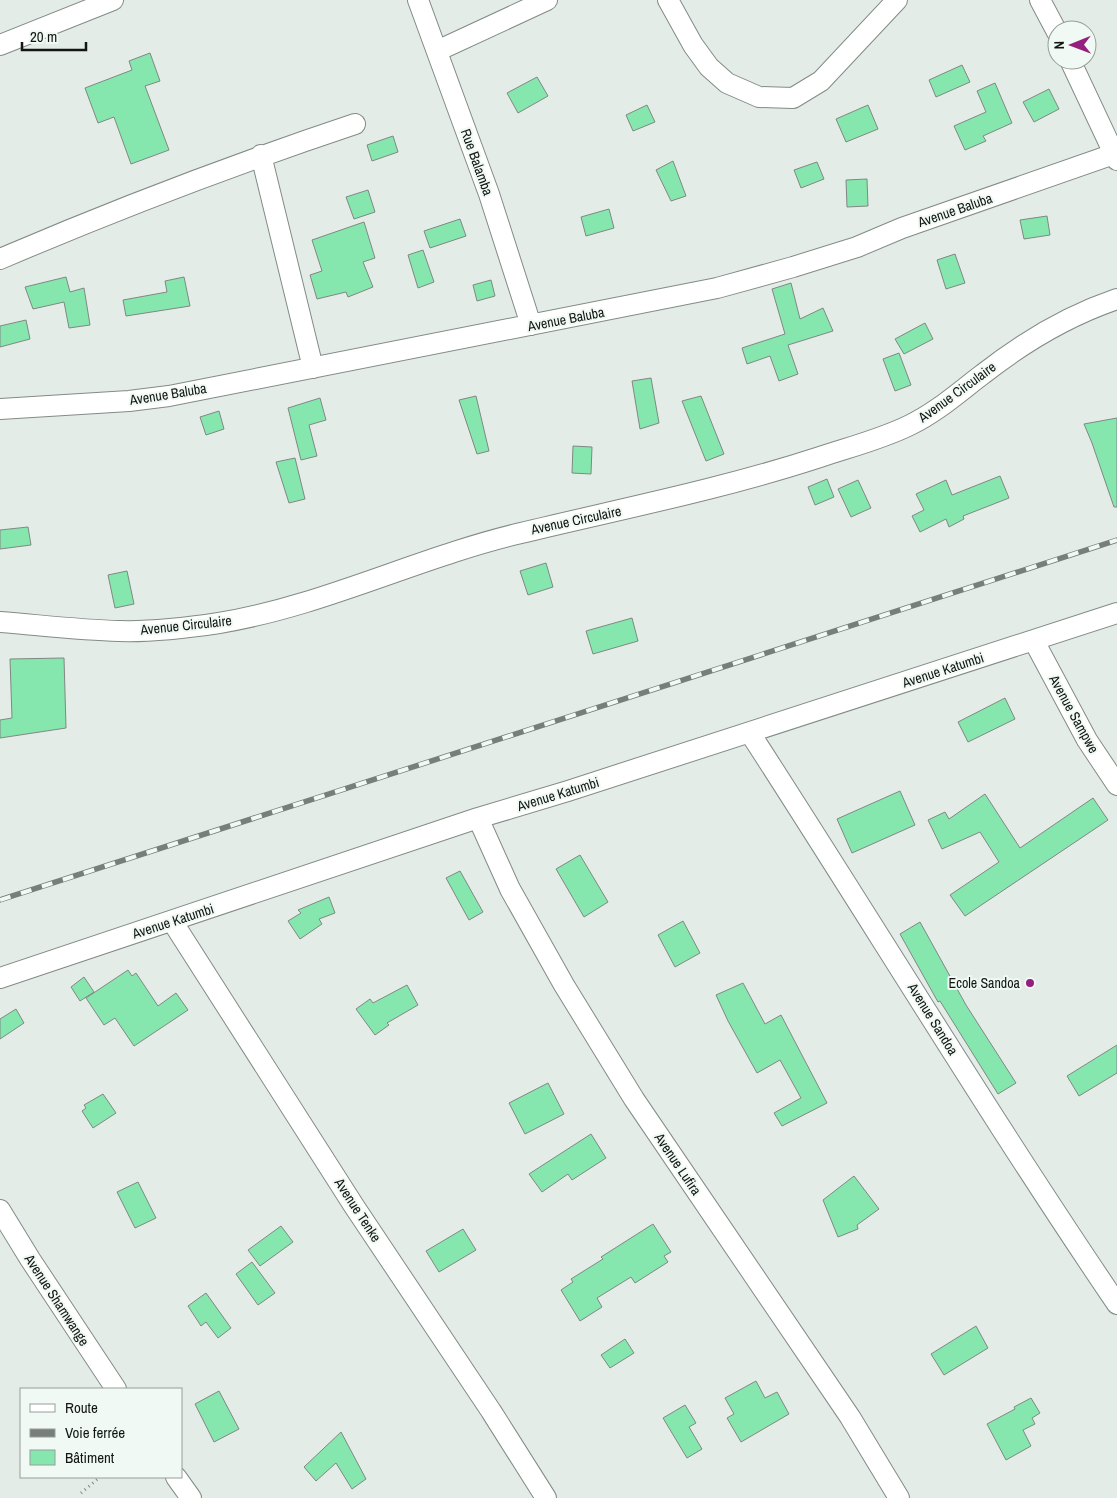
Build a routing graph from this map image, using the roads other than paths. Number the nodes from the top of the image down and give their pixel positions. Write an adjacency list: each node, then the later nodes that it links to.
1 (113, 0): 8 (street)
2 (418, 0): 9 (street, Rue Balamba)
3 (547, 0): 9 (street)
4 (668, 0): 5 (street)
5 (897, 0)
6 (1040, 0): 7 (street)
7 (1051, 20)
8 (0, 46)
9 (437, 51): 16 (street, Rue Balamba)
10 (1075, 70): 13 (street)
11 (355, 124): 12 (street)
12 (262, 155): 14 (street); 17 (street)
13 (1116, 157): 16 (street, Avenue Baluba)
14 (0, 259)
15 (1117, 299): 20 (street, Avenue Circulaire)
16 (531, 326): 17 (street, Avenue Baluba)
17 (313, 368): 18 (street, Avenue Baluba)
18 (0, 409)
19 (1117, 613): 21 (street, Avenue Katumbi)
20 (0, 622)
21 (1034, 641): 22 (street, Avenue Katumbi); 23 (street, Avenue Sampwe)
22 (750, 733): 24 (street, Avenue Katumbi); 28 (street, Avenue Sandoa)
23 (1117, 785)
24 (478, 818): 25 (street, Avenue Katumbi); 33 (street, Avenue Lufira)
25 (172, 921): 26 (street, Avenue Katumbi); 32 (street, Avenue Tenke)
26 (0, 978)
27 (0, 1210): 29 (street, Avenue Shamwange)
28 (1117, 1304)
29 (115, 1388)
30 (177, 1478): 31 (street)
31 (191, 1498)
32 (546, 1498)
33 (899, 1498)

